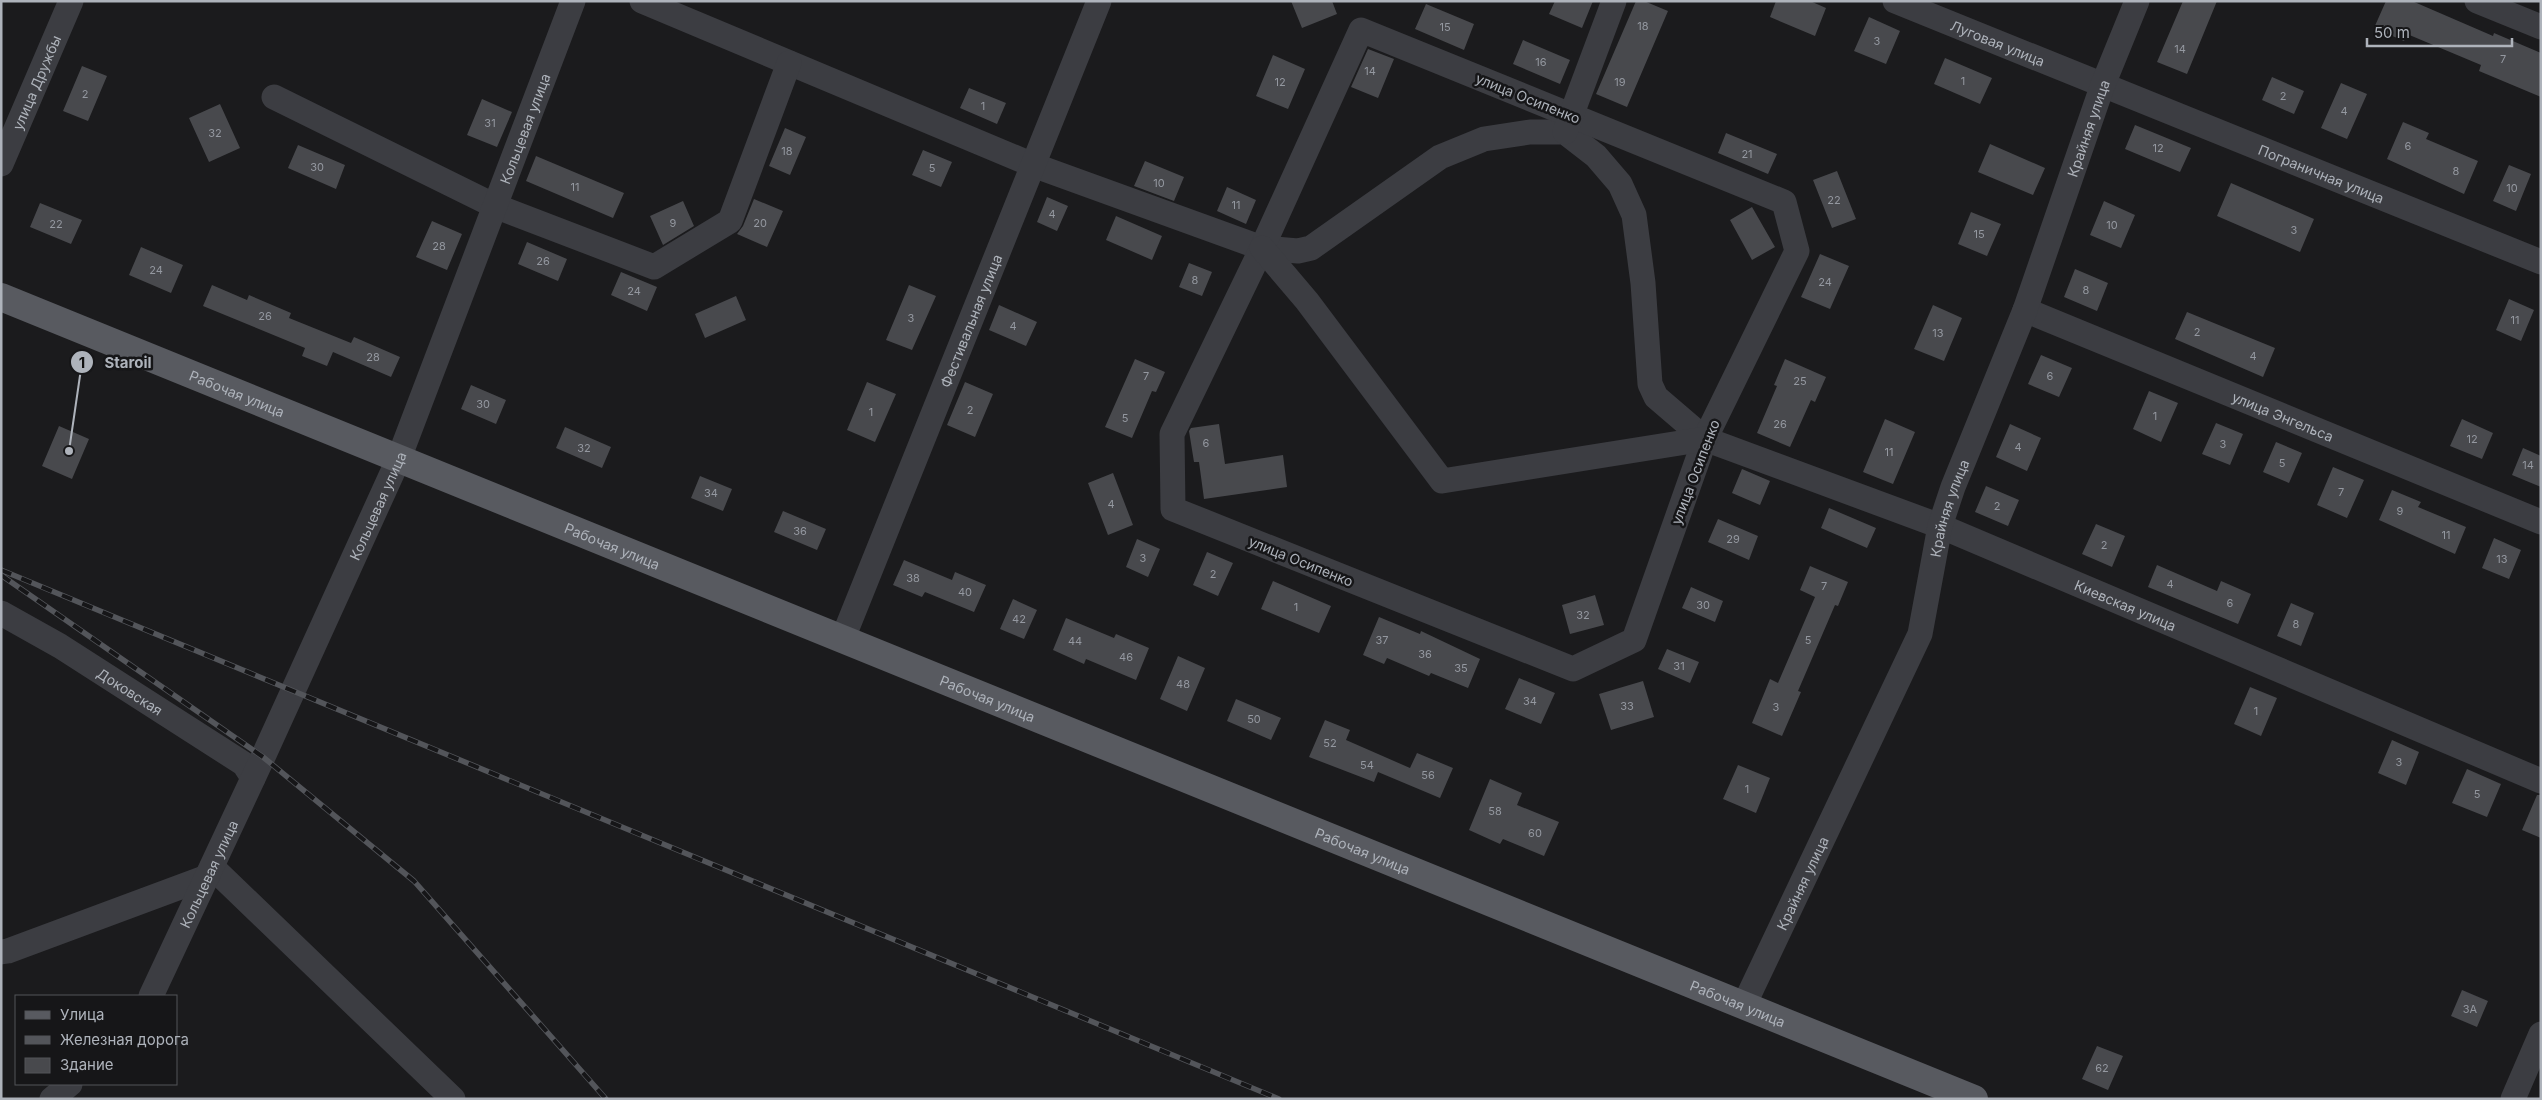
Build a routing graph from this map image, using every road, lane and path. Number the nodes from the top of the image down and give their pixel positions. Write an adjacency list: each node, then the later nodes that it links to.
1 (71, 1): 14 (street, улица Дружбы)
2 (573, 1): 16 (street, Кольцевая улица)
3 (642, 1): 10 (street)
4 (1099, 1): 15 (street, Фестивальная улица)
5 (1614, 1): 13 (street)
6 (1895, 1): 11 (street, Луговая улица)
7 (2137, 1): 11 (street, Крайняя улица)
8 (2477, 1): 9 (street)
9 (2541, 27)
10 (789, 63): 15 (street); 16 (street)
11 (2102, 87): 18 (street, Пограничная улица); 20 (street, Крайняя улица)
12 (274, 96): 16 (street)
13 (1568, 124): 17 (street); 17 (street, улица Осипенко); 21 (street); 21 (street, улица Осипенко)
14 (1, 164)
15 (1033, 165): 17 (street); 26 (street, Фестивальная улица)
16 (495, 206): 22 (street, Кольцевая улица)
17 (1262, 248): 21 (street); 21 (street, улица Осипенко)
18 (2541, 262)
19 (1, 297): 22 (main road, Рабочая улица)
20 (2025, 310): 23 (street, улица Энгельса); 24 (street, Крайняя улица)
21 (1705, 439): 24 (street, Киевская улица)
22 (398, 458): 26 (main road, Рабочая улица); 27 (street, Кольцевая улица)
23 (2541, 522)
24 (1940, 526): 28 (street, Киевская улица); 32 (street, Крайняя улица)
25 (1, 613): 27 (street, Доковская)
26 (843, 638): 32 (main road, Рабочая улица)
27 (253, 778): 29 (street, Кольцевая улица)
28 (2541, 781)
29 (209, 872): 30 (street); 31 (street, Кольцевая улица); 36 (street)
30 (1, 952)
31 (150, 995)
32 (1744, 1005): 37 (main road, Рабочая улица)
33 (2541, 1034): 38 (street)
34 (69, 1085): 35 (street)
35 (52, 1099)
36 (453, 1099)
37 (1974, 1099)
38 (2513, 1099)

